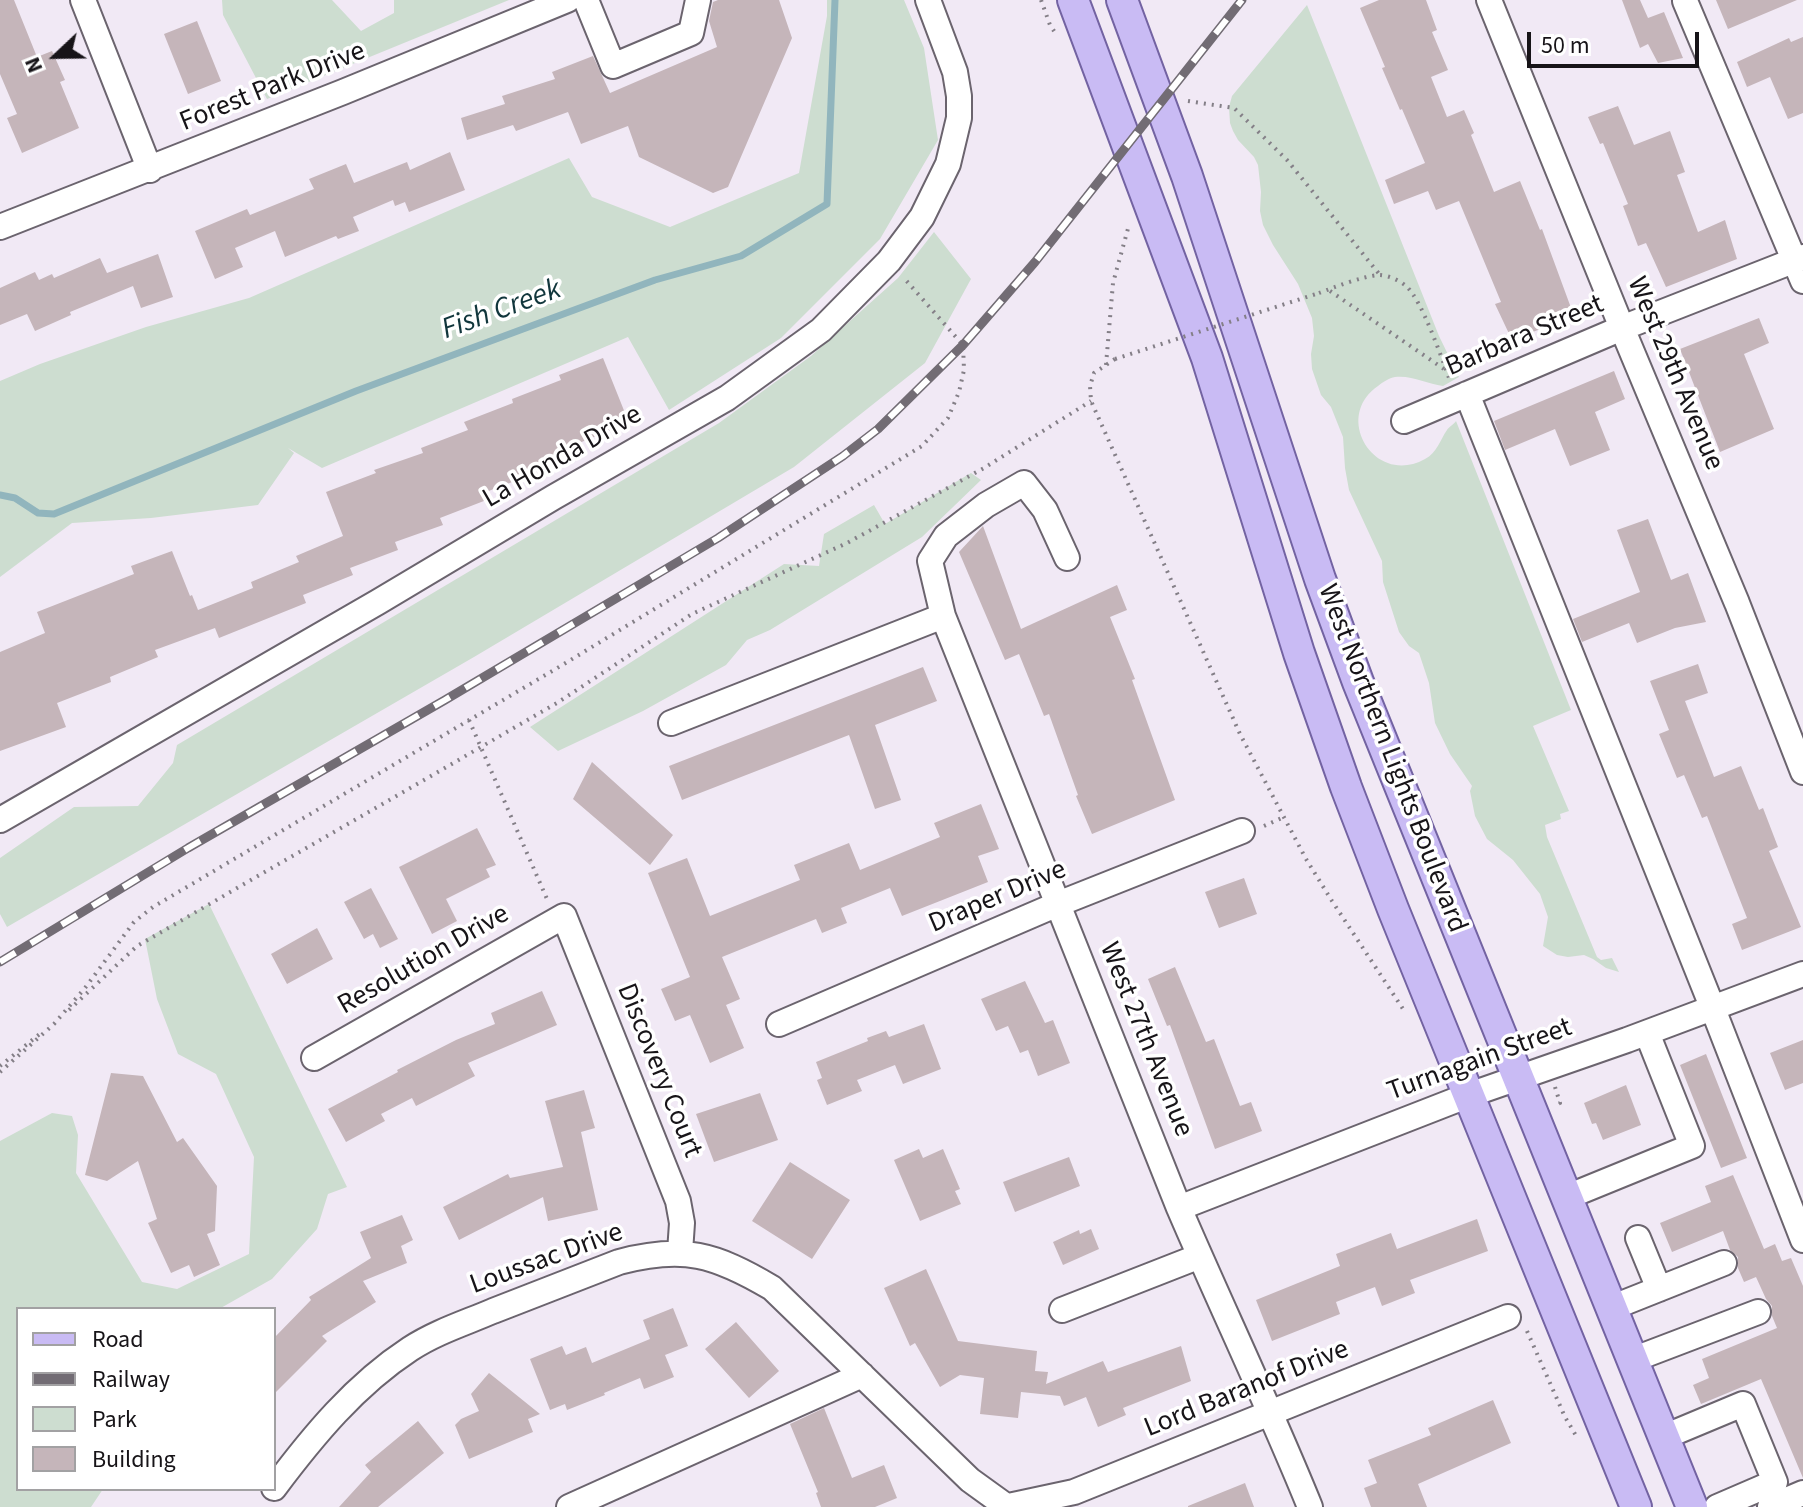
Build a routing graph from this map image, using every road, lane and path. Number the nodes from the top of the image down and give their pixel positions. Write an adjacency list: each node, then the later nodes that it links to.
1 (83, 0): 11 (street)
2 (567, 0): 11 (street, Forest Park Drive)
3 (586, 0): 4 (street)
4 (698, 0)
5 (928, 0): 14 (street, La Honda Drive)
6 (1073, 0): 44 (main road, West Northern Lights Boulevard)
7 (1122, 0): 43 (main road, West Northern Lights Boulevard)
8 (1489, 0): 18 (street, West 29th Avenue)
9 (1685, 1): 15 (street)
10 (1184, 101): 16 (path)
11 (150, 170): 13 (street, Forest Park Drive)
12 (1128, 225): 19 (path)
13 (0, 227)
14 (889, 261): 26 (path); 30 (street, La Honda Drive)
15 (1800, 266): 18 (street, Barbara Street)
16 (1380, 275): 17 (path); 20 (path)
17 (1328, 290): 19 (path, bridge); 20 (path)
18 (1622, 328): 21 (street, Barbara Street); 29 (street, West 29th Avenue)
19 (1106, 365): 22 (path)
20 (1446, 371): 21 (path)
21 (1462, 396): 23 (street, Barbara Street); 35 (street)
22 (1091, 401): 28 (path); 36 (path)
23 (1404, 421)
24 (1067, 558): 25 (street, West 27th Avenue)
25 (943, 616): 27 (street); 32 (street, West 27th Avenue)
26 (469, 720): 28 (path); 37 (path)
27 (671, 723)
28 (481, 747): 33 (path); 37 (path)
29 (1803, 772)
30 (0, 820)
31 (1242, 831): 32 (street, Draper Drive)
32 (1058, 904): 38 (street, Draper Drive); 46 (street, West 27th Avenue)
33 (560, 918): 40 (street, Resolution Drive); 49 (street, Discovery Court)
34 (1803, 974): 35 (street, Turnagain Street)
35 (1713, 1009): 39 (street, Turnagain Street); 48 (street)
36 (1406, 1014)
37 (60, 1017): 41 (path); 42 (path)
38 (779, 1024)
39 (1647, 1033): 43 (street, Turnagain Street); 45 (street)
40 (314, 1058)
41 (0, 1066)
42 (0, 1072)
43 (1518, 1078): 44 (street, Turnagain Street); 45 (main road, West Northern Lights Boulevard)
44 (1469, 1095): 46 (street, Turnagain Street); 69 (main road, West Northern Lights Boulevard)
45 (1567, 1197): 53 (main road, West Northern Lights Boulevard)
46 (1179, 1208): 50 (street, West 27th Avenue)
47 (1638, 1238): 52 (street)
48 (1803, 1240)
49 (680, 1252): 58 (street, Loussac Drive); 62 (street, Loussac Drive)
50 (1200, 1256): 54 (street); 59 (street, West 27th Avenue)
51 (1724, 1263): 52 (street)
52 (1659, 1289): 53 (street)
53 (1611, 1308): 57 (main road, West Northern Lights Boulevard)
54 (1062, 1310)
55 (1758, 1312): 57 (street)
56 (1516, 1317): 59 (street, Lord Baranof Drive); 61 (path)
57 (1632, 1360): 60 (main road, West Northern Lights Boulevard)
58 (862, 1375): 65 (street, Loussac Drive); 67 (street)
59 (1271, 1413): 65 (street, Lord Baranof Drive); 68 (street, West 27th Avenue)
60 (1664, 1437): 70 (main road, West Northern Lights Boulevard); 71 (street)
61 (1583, 1448)
62 (276, 1486)
63 (272, 1491): 66 (street, Loussac Drive)
64 (1803, 1493): 72 (street)
65 (1005, 1506)
66 (260, 1507)
67 (569, 1507)
68 (1310, 1507)
69 (1636, 1507)
70 (1692, 1507)
71 (1717, 1507)
72 (1770, 1507)

